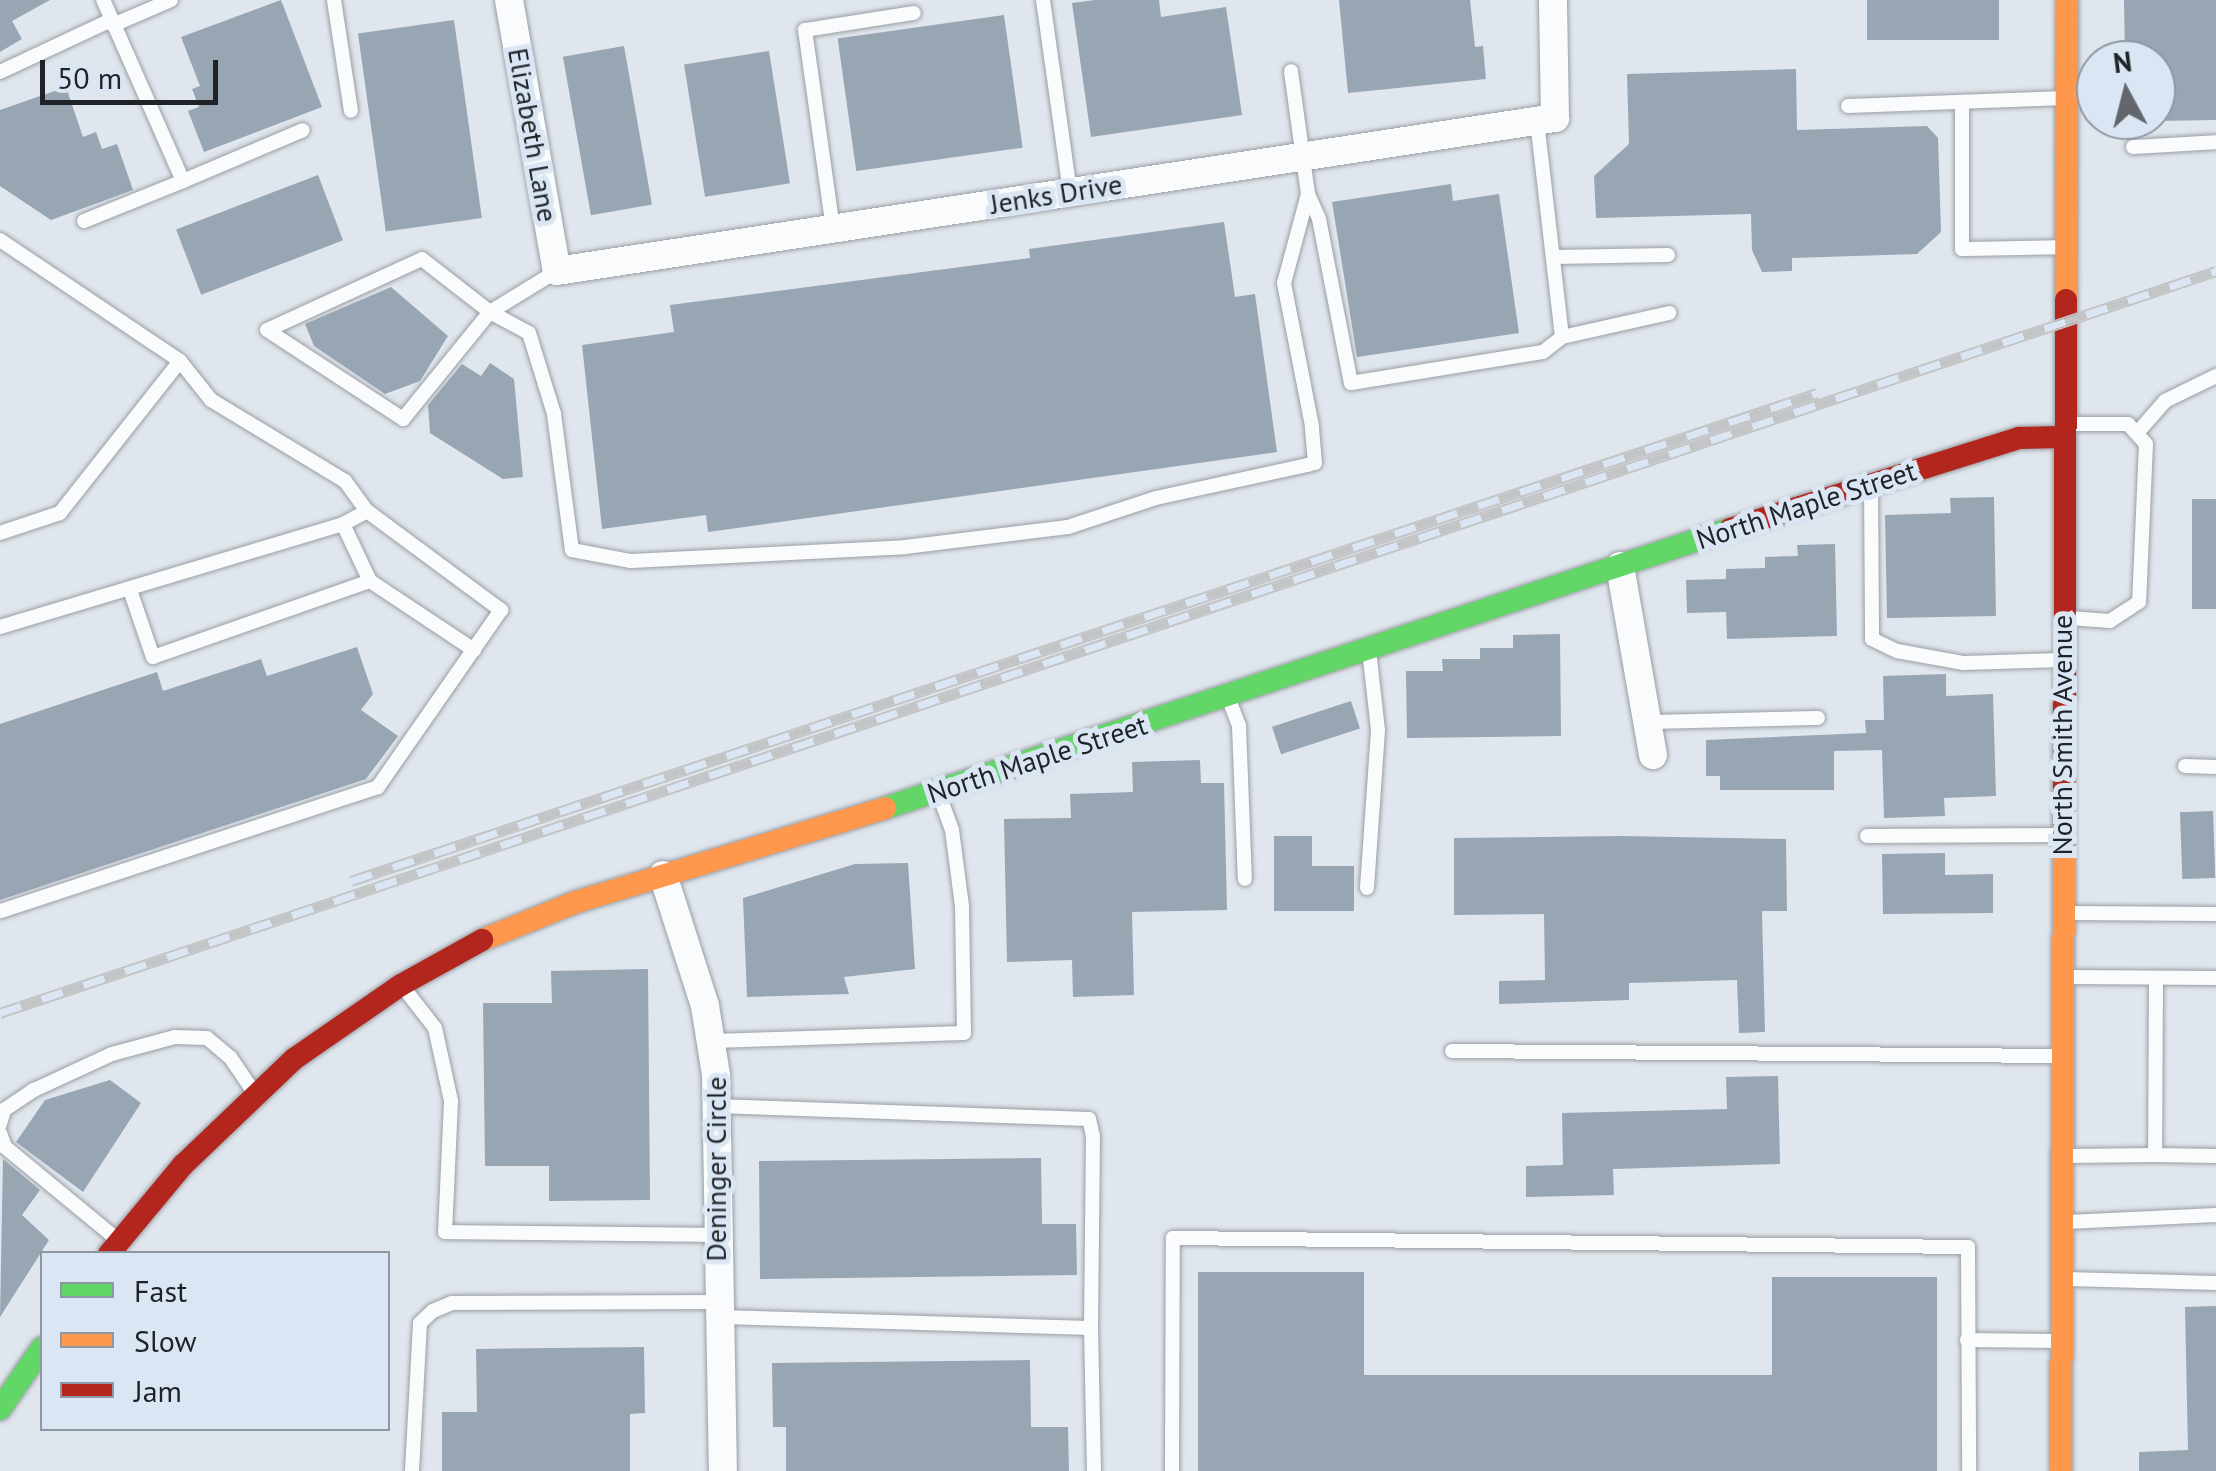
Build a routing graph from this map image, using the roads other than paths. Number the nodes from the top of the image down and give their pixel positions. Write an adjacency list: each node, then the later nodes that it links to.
1 (103, 0): 9 (lane)
2 (171, 0): 9 (lane)
3 (334, 0): 15 (lane)
4 (509, 0): 30 (street, Elizabeth Lane)
5 (1043, 0): 22 (lane)
6 (1552, 0): 16 (street)
7 (2066, 0): 12 (main road, North Smith Avenue)
8 (914, 14): 25 (lane)
9 (112, 23): 11 (lane); 21 (lane)
10 (1291, 70): 20 (lane)
11 (0, 72)
12 (2066, 98): 13 (lane); 27 (main road, North Smith Avenue)
13 (1962, 102): 14 (lane); 27 (lane)
14 (1848, 106)
15 (351, 110)
16 (1546, 119): 20 (street, Jenks Drive); 29 (lane)
17 (303, 130): 21 (lane)
18 (2216, 142): 19 (lane)
19 (2134, 147)
20 (1304, 156): 22 (street, Jenks Drive); 23 (lane)
21 (182, 180): 24 (lane)
22 (1070, 192): 25 (street, Jenks Drive)
23 (1308, 194): 31 (lane); 33 (lane)
24 (84, 222)
25 (833, 228): 30 (street, Jenks Drive)
26 (0, 240): 34 (lane)
27 (2066, 247): 36 (main road, North Smith Avenue)
28 (1668, 255): 29 (lane)
29 (1554, 257): 33 (lane)
30 (557, 271): 31 (lane)
31 (490, 312): 31 (lane)
32 (1669, 313): 33 (lane)
33 (1562, 337)
34 (180, 360): 39 (lane); 41 (lane)
35 (2216, 376): 37 (lane)
36 (2061, 430): 37 (lane); 38 (main road, North Maple Street); 45 (main road, North Smith Avenue)
37 (2138, 432): 45 (lane)
38 (1870, 482): 42 (main road, North Maple Street); 49 (lane)
39 (367, 511): 40 (lane); 47 (lane)
40 (343, 524): 43 (lane); 44 (lane)
41 (0, 533)
42 (1620, 566): 48 (main road, North Maple Street); 52 (street)
43 (370, 581): 44 (lane); 47 (lane)
44 (130, 590): 46 (lane)
45 (2063, 617): 49 (main road, North Smith Avenue)
46 (0, 627)
47 (474, 650): 62 (lane)
48 (1368, 650): 50 (main road, North Maple Street); 61 (lane)
49 (2063, 660): 57 (main road, North Smith Avenue)
50 (1227, 696): 56 (main road, North Maple Street); 60 (lane)
51 (1818, 718): 52 (lane)
52 (1649, 722): 53 (street)
53 (1653, 755)
54 (2186, 766): 55 (lane)
55 (2216, 766)
56 (939, 792): 59 (main road, North Maple Street); 69 (lane)
57 (2062, 835): 58 (lane); 63 (main road, North Smith Avenue)
58 (1867, 836)
59 (663, 875): 68 (main road, North Maple Street); 69 (street, Deninger Circle)
60 (1245, 879)
61 (1367, 888)
62 (0, 911)
63 (2062, 913): 64 (lane); 65 (main road, North Smith Avenue)
64 (2216, 914)
65 (2062, 977): 66 (lane); 71 (main road, North Smith Avenue)
66 (2156, 978): 67 (lane); 77 (lane)
67 (2216, 978)
68 (401, 985): 72 (main road, North Maple Street); 81 (lane)
69 (712, 1041): 73 (street, Deninger Circle)
70 (1452, 1051): 71 (lane)
71 (2062, 1056): 76 (main road, North Smith Avenue)
72 (255, 1094): 74 (lane); 82 (main road, North Maple Street)
73 (716, 1106): 81 (street, Deninger Circle); 86 (lane)
74 (0, 1124)
75 (0, 1133): 82 (lane)
76 (2062, 1156): 77 (lane); 80 (main road, North Smith Avenue)
77 (2155, 1156): 78 (lane)
78 (2216, 1156)
79 (2216, 1215): 80 (lane)
80 (2062, 1222): 83 (main road, North Smith Avenue)
81 (716, 1234): 85 (street, Deninger Circle)
82 (114, 1247)
83 (2062, 1279): 84 (lane); 88 (main road, North Smith Avenue)
84 (2216, 1283)
85 (717, 1310): 86 (lane); 91 (lane); 92 (street, Deninger Circle)
86 (1091, 1328): 93 (lane)
87 (1967, 1340): 88 (lane); 94 (lane); 95 (lane)
88 (2061, 1341): 96 (main road, North Smith Avenue)
89 (40, 1351): 90 (main road)
90 (0, 1409)
91 (412, 1471)
92 (723, 1471)
93 (1094, 1471)
94 (1172, 1471)
95 (1969, 1471)
96 (2061, 1471)

